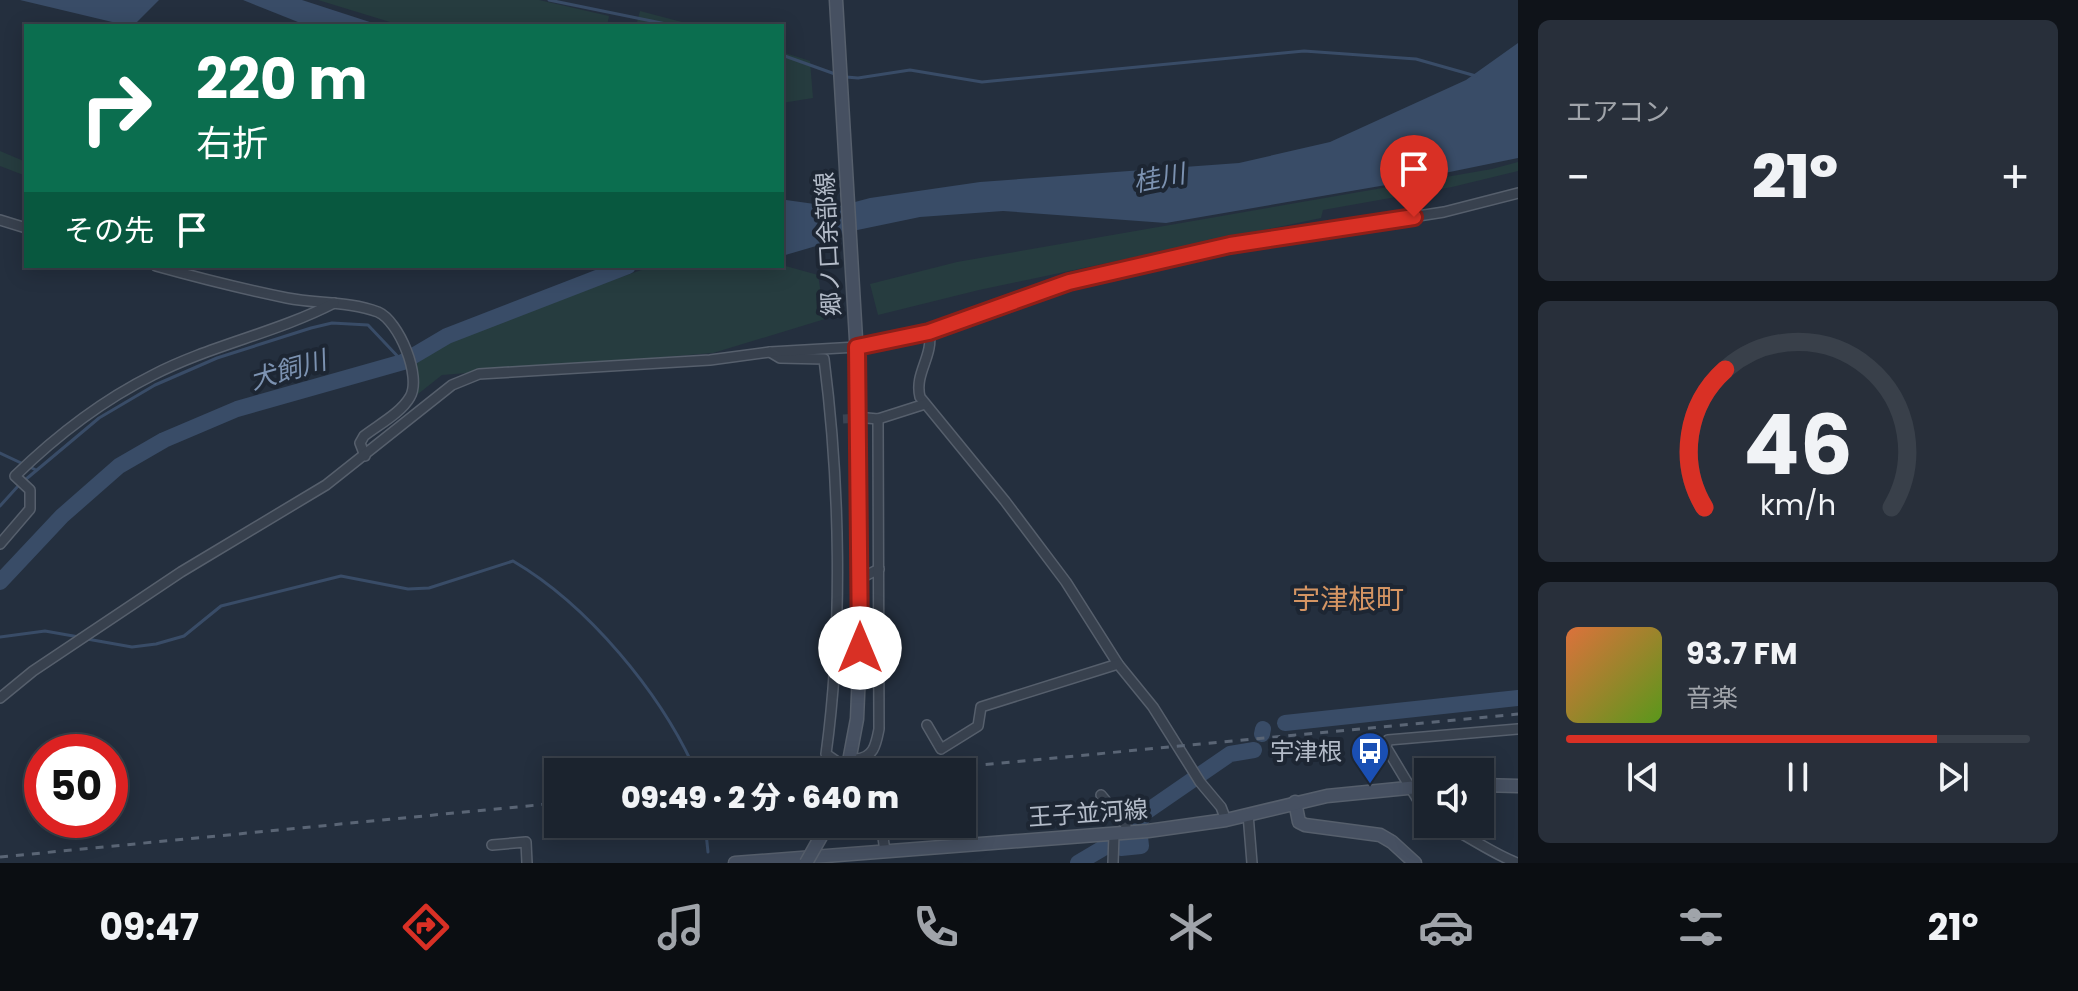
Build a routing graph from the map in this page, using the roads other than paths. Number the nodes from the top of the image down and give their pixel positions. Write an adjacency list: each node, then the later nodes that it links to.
1 (836, 0): 8 (main road, 郷ノ口余部線)
2 (1518, 193): 7 (street)
3 (0, 220): 4 (street)
4 (24, 227)
5 (164, 268): 6 (street)
6 (334, 303): 13 (street); 14 (street)
7 (929, 332): 8 (street); 10 (street)
8 (857, 347): 9 (street); 24 (main road, 郷ノ口余部線)
9 (770, 352): 11 (street); 13 (street)
10 (925, 404): 15 (street); 19 (street)
11 (832, 418): 12 (street); 18 (street)
12 (843, 419)
13 (365, 456): 20 (street)
14 (0, 544)
15 (879, 569): 16 (street); 25 (street)
16 (867, 575)
17 (849, 583): 18 (street)
18 (836, 587): 23 (street)
19 (1118, 664): 21 (street); 33 (street)
20 (0, 698)
21 (927, 725)
22 (1518, 729): 28 (street)
23 (834, 758)
24 (849, 758)
25 (866, 758)
26 (1494, 785): 27 (main road)
27 (1518, 786)
28 (1412, 787): 29 (street); 31 (main road, 王子並河線)
29 (1414, 791)
30 (1101, 795): 34 (street)
31 (1295, 802): 32 (main road, 王子並河線); 46 (main road)
32 (1248, 814): 33 (main road, 王子並河線); 45 (street)
33 (1226, 820): 34 (main road, 王子並河線)
34 (1123, 833): 38 (main road, 王子並河線); 44 (street)
35 (820, 838): 43 (main road, bridge)
36 (1470, 838): 47 (street)
37 (492, 845): 41 (street)
38 (878, 855): 39 (main road, 王子並河線)
39 (824, 859): 40 (main road, 王子並河線)
40 (790, 861): 42 (main road, 王子並河線)
41 (527, 863)
42 (735, 863)
43 (806, 863)
44 (1113, 863)
45 (1252, 863)
46 (1415, 863)
47 (1517, 863)

